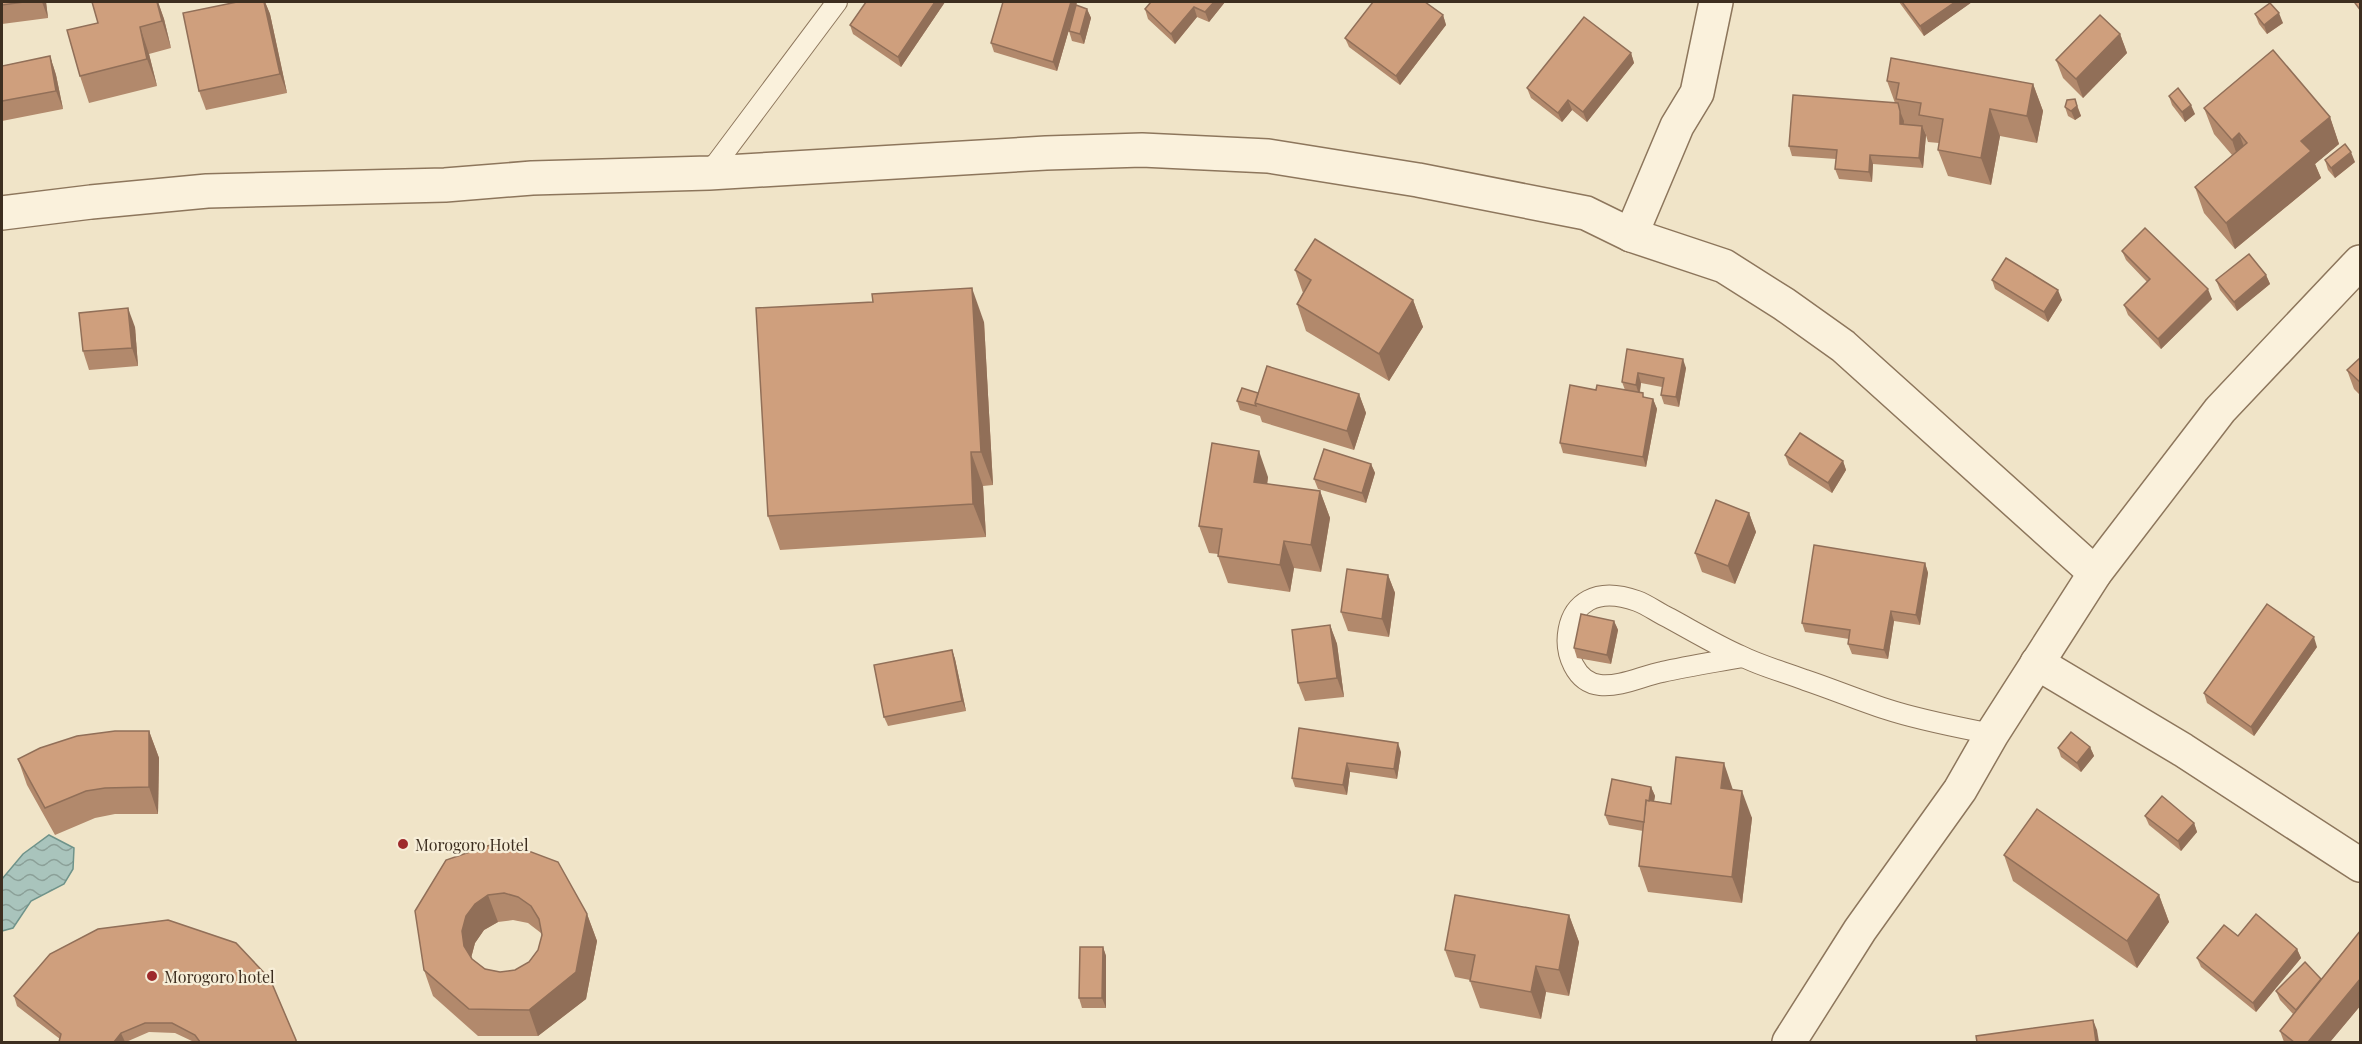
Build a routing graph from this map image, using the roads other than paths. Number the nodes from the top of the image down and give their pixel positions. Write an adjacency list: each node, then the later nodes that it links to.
1 (837, 2): 3 (lane)
2 (1716, 2): 5 (street)
3 (710, 173): 4 (street); 5 (street)
4 (2, 213)
5 (1631, 235): 7 (street)
6 (2361, 262): 7 (street)
7 (2096, 573): 9 (street)
8 (1742, 657): 8 (lane); 10 (lane)
9 (2037, 663): 10 (street); 11 (street)
10 (1992, 734): 12 (street)
11 (2361, 864)
12 (1789, 1042)

